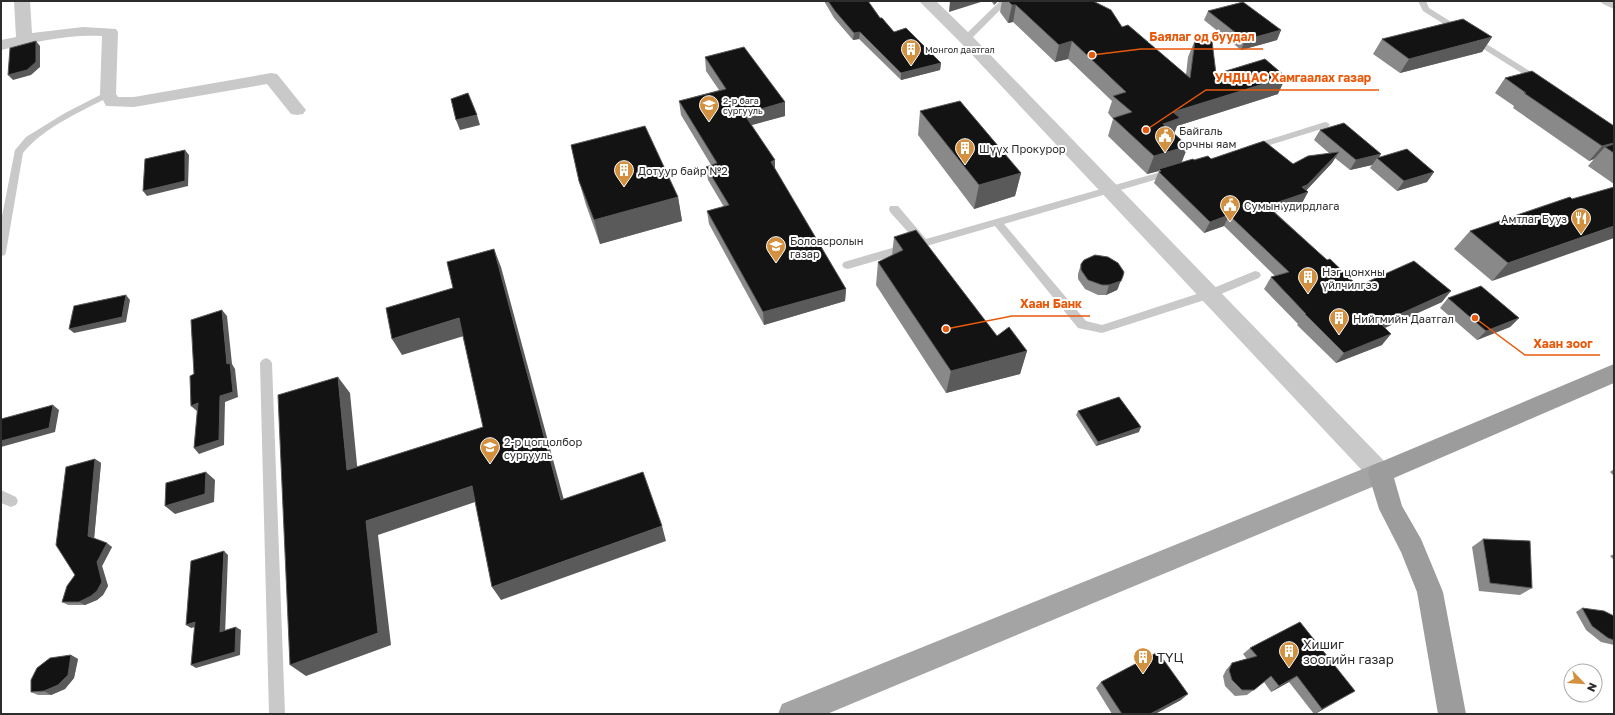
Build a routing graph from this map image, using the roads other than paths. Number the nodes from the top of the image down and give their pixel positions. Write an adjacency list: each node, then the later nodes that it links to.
1 (22, 1): 7 (street)
2 (927, 1): 8 (street)
3 (1005, 1): 8 (lane)
4 (1422, 1): 10 (lane)
5 (1608, 1): 6 (street)
6 (1614, 4)
7 (24, 39): 9 (street); 11 (street)
8 (966, 39): 16 (street)
9 (1, 45)
10 (1547, 85)
11 (108, 94): 12 (street); 20 (lane)
12 (296, 110)
13 (1325, 125): 14 (lane)
14 (1243, 150)
15 (1184, 168): 16 (lane)
16 (1110, 190): 18 (lane); 23 (street)
17 (894, 209): 19 (lane)
18 (998, 223): 19 (lane); 23 (lane)
19 (923, 243): 21 (lane)
20 (1, 252)
21 (848, 265)
22 (1255, 275): 23 (lane)
23 (1210, 294): 26 (street)
24 (266, 363): 27 (lane)
25 (1614, 373): 26 (highway)
26 (1380, 473): 28 (main road); 29 (highway)
27 (277, 714)
28 (792, 714)
29 (1452, 714)

